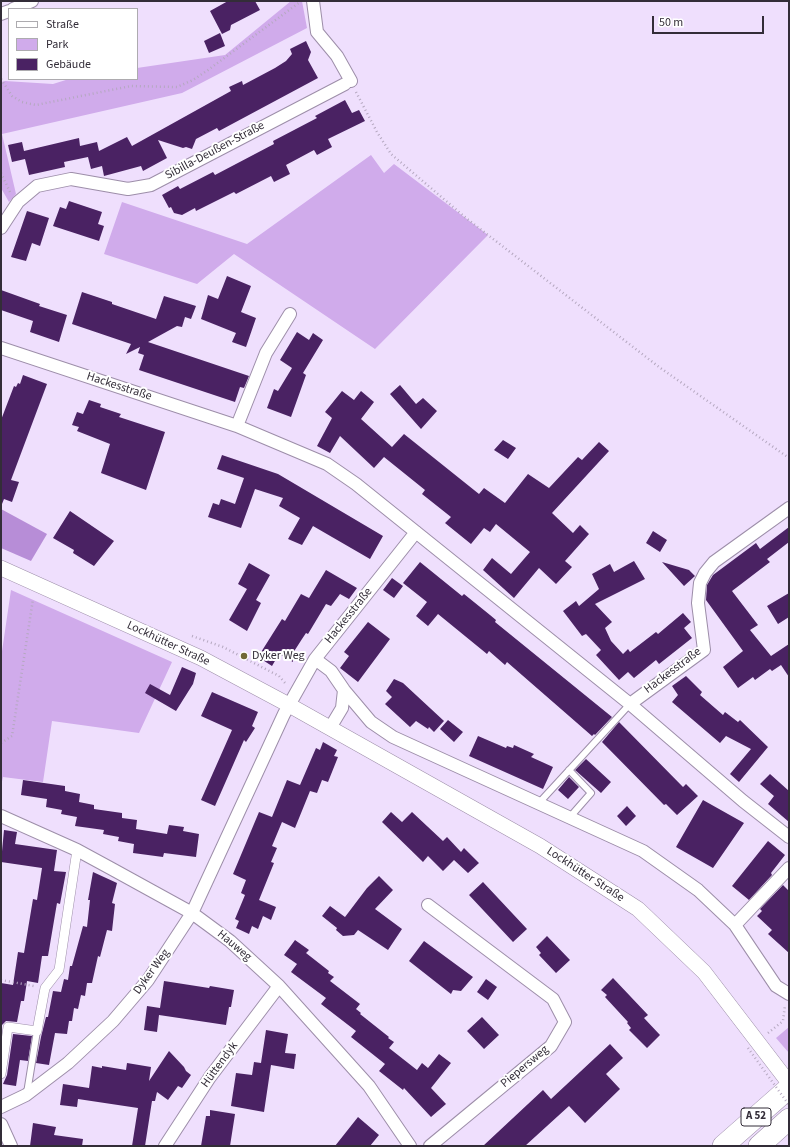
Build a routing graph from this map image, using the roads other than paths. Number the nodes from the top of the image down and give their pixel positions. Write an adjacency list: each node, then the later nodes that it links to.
1 (32, 1): 3 (street)
2 (313, 1): 4 (street, Sibilla-Deußen-Straße)
3 (15, 8)
4 (1, 228)
5 (290, 314): 7 (street)
6 (1, 348): 7 (street, Hackesstraße)
7 (237, 426): 9 (street, Hackesstraße)
8 (789, 508): 13 (street, Hackesstraße)
9 (416, 532): 11 (street, Hackesstraße); 13 (street, Hackesstraße)
10 (1, 568): 14 (street, Lockhütter Straße)
11 (315, 659): 12 (street); 14 (street, Hackesstraße)
12 (344, 690): 15 (street); 17 (street)
13 (630, 704): 16 (lane); 20 (street, Hackesstraße)
14 (289, 705): 15 (street, Lockhütter Straße); 24 (street, Dyker Weg)
15 (330, 728): 30 (street, Lockhütter Straße)
16 (569, 770): 17 (lane); 19 (lane)
17 (538, 804): 19 (street)
18 (1, 816): 21 (street, Hauweg)
19 (570, 817): 25 (street)
20 (789, 837)
21 (77, 850): 24 (street, Hauweg); 28 (street)
22 (789, 868): 25 (street)
23 (428, 904): 39 (street, Piepersweg)
24 (192, 913): 26 (street, Hauweg); 32 (street, Dyker Weg)
25 (735, 925): 27 (street)
26 (279, 986): 37 (street, Hüttendyk); 38 (street, Hauweg)
27 (788, 997)
28 (37, 1031): 29 (street); 32 (lane)
29 (1, 1074)
30 (789, 1084)
31 (789, 1088): 40 (highway, A 52)
32 (26, 1095): 33 (street, Dyker Weg)
33 (1, 1107)
34 (789, 1119): 41 (highway, A 52)
35 (1, 1124): 36 (street)
36 (8, 1145)
37 (164, 1146)
38 (410, 1146)
39 (430, 1146)
40 (723, 1146)
41 (759, 1146)

